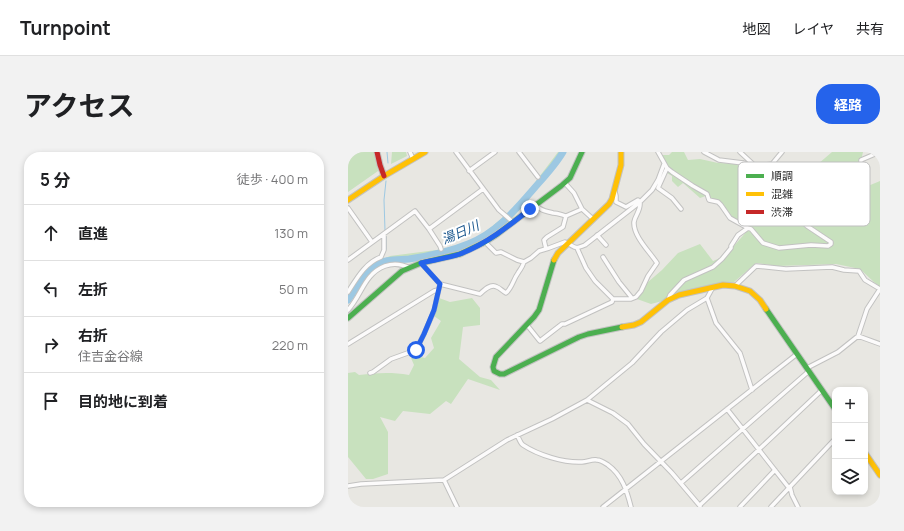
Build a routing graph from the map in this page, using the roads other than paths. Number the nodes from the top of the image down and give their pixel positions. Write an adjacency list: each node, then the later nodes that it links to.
1 (377, 152): 21 (street)
2 (410, 152): 14 (street)
3 (425, 152): 14 (street)
4 (456, 152): 20 (street)
5 (495, 152): 20 (street)
6 (519, 152): 22 (street)
7 (582, 152): 23 (street)
8 (621, 152): 25 (street)
9 (658, 152): 19 (street)
10 (704, 152): 15 (street)
11 (740, 152): 16 (street)
12 (782, 152): 17 (street)
13 (878, 152): 18 (street)
14 (413, 159): 21 (street)
15 (738, 162)
16 (751, 162)
17 (774, 162)
18 (861, 162)
19 (666, 166): 27 (street); 31 (street); 35 (street)
20 (469, 171): 24 (street)
21 (384, 176): 26 (street)
22 (538, 177)
23 (565, 183): 28 (street); 30 (street)
24 (483, 189): 34 (street); 39 (street)
25 (615, 192): 27 (street); 33 (street)
26 (348, 200)
27 (640, 202): 41 (street); 60 (street)
28 (536, 205): 32 (street); 34 (street)
29 (348, 208): 42 (street)
30 (582, 209): 32 (street); 33 (street)
31 (681, 209)
32 (566, 216): 48 (street)
33 (593, 219): 44 (street)
34 (512, 221): 43 (street)
35 (738, 222)
36 (744, 226): 38 (street)
37 (807, 226): 38 (street)
38 (748, 228): 63 (street)
39 (429, 229): 40 (street); 47 (street)
40 (385, 233): 42 (street); 59 (street)
41 (597, 235): 45 (street); 46 (street)
42 (372, 242): 50 (street)
43 (485, 242): 51 (street); 52 (street)
44 (568, 244): 46 (street); 48 (street); 66 (street)
45 (606, 245)
46 (577, 248): 62 (street)
47 (441, 249)
48 (546, 249): 51 (street)
49 (603, 257): 60 (street)
50 (348, 260)
51 (524, 262): 54 (street)
52 (421, 263): 53 (street); 54 (street)
53 (410, 268): 64 (street); 65 (street)
54 (440, 284): 58 (street)
55 (735, 286): 56 (street); 57 (street); 70 (street)
56 (713, 287): 61 (street); 63 (street)
57 (880, 289): 67 (street)
58 (438, 290): 68 (street); 72 (street)
59 (348, 292)
60 (632, 298): 62 (street)
61 (707, 298): 73 (street); 75 (street)
62 (613, 299): 66 (street)
63 (668, 300): 66 (street)
64 (348, 310)
65 (348, 318)
66 (527, 325)
67 (858, 336): 69 (street); 71 (street)
68 (348, 344)
69 (880, 344)
70 (797, 354): 71 (street); 73 (street)
71 (808, 370): 74 (street); 78 (street)
72 (370, 372)
73 (752, 390): 77 (street)
74 (822, 390): 76 (street); 81 (street)
75 (587, 400): 79 (street); 83 (street)
76 (832, 405)
77 (727, 410): 78 (street); 83 (street)
78 (743, 429): 81 (street); 87 (street)
79 (517, 435): 86 (street); 90 (street)
80 (832, 442): 89 (street)
81 (759, 450): 84 (street); 91 (street)
82 (868, 457): 85 (street)
83 (661, 462): 87 (street); 90 (street)
84 (775, 470): 89 (street); 95 (street)
85 (880, 475)
86 (444, 480): 88 (street); 92 (street)
87 (681, 483): 91 (street)
88 (348, 486)
89 (789, 488): 96 (street); 97 (street)
90 (626, 489): 93 (street); 94 (street)
91 (700, 506)
92 (457, 507)
93 (603, 507)
94 (630, 507)
95 (740, 507)
96 (771, 507)
97 (798, 507)

